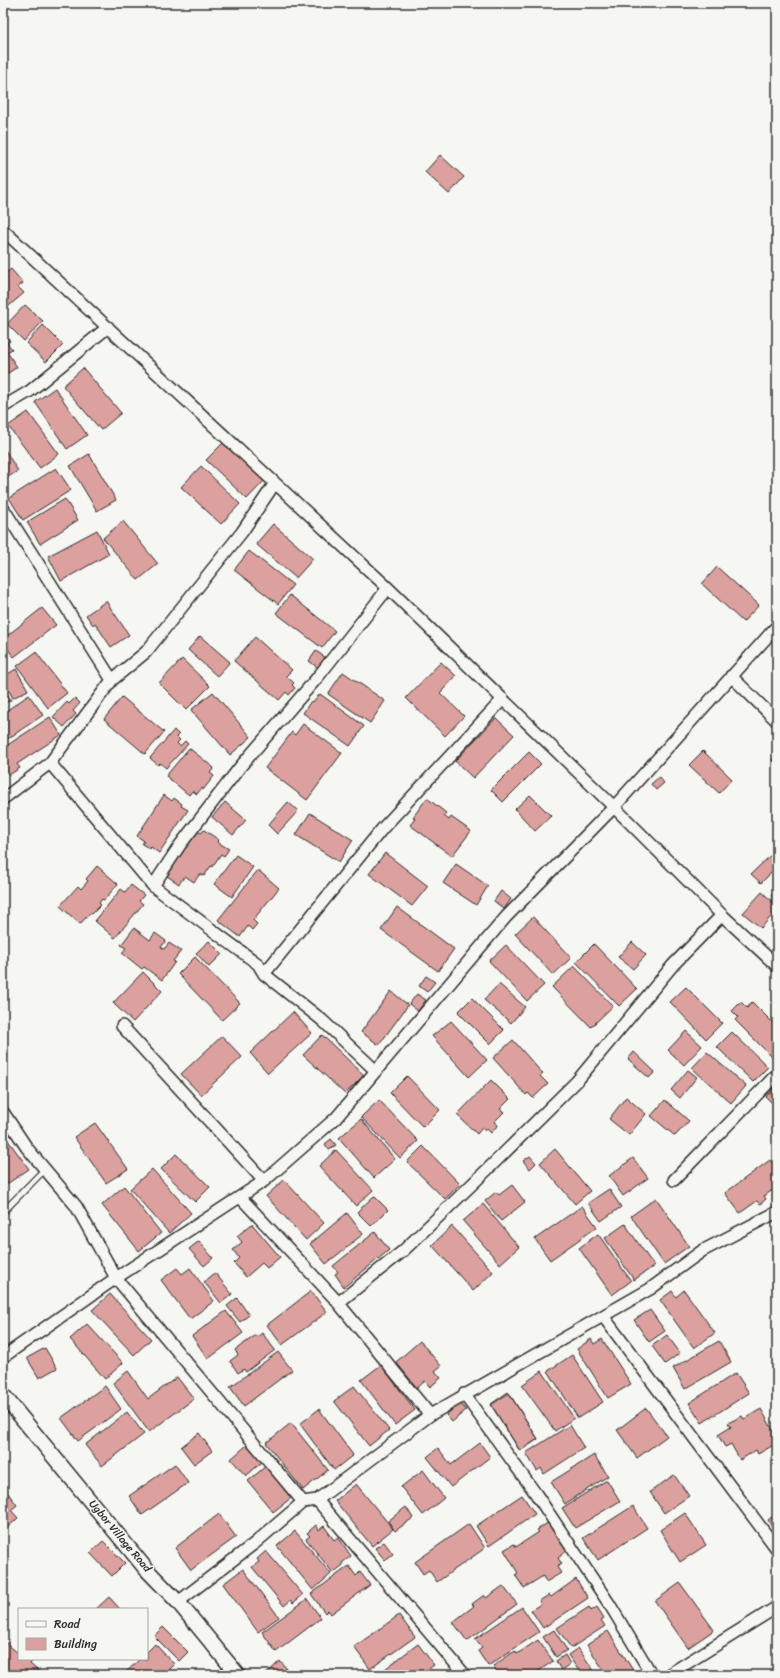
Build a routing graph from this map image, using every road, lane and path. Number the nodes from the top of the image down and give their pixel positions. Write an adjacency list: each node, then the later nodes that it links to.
1 (3, 230): 2 (street)
2 (108, 328): 3 (street); 4 (street)
3 (3, 407)
4 (276, 483): 6 (street); 9 (street)
5 (3, 508): 9 (street)
6 (388, 588): 10 (street); 15 (street)
7 (777, 626): 8 (street)
8 (731, 676): 11 (street); 14 (street)
9 (112, 680): 12 (street)
10 (503, 699): 14 (street); 18 (street)
11 (777, 721)
12 (50, 763): 13 (street); 15 (street)
13 (3, 798)
14 (614, 807): 16 (street); 20 (street)
15 (153, 886): 18 (street)
16 (722, 915): 17 (street); 30 (street)
17 (777, 966)
18 (264, 974): 20 (street)
19 (122, 1026): 25 (street)
20 (376, 1071): 25 (street)
21 (777, 1074): 24 (street)
22 (3, 1112): 23 (street)
23 (45, 1169): 27 (lane); 29 (street)
24 (674, 1180)
25 (264, 1181): 26 (street)
26 (241, 1198): 29 (street); 30 (street)
27 (3, 1212)
28 (777, 1212): 31 (street)
29 (116, 1278): 32 (street); 37 (street)
30 (338, 1303): 35 (street)
31 (603, 1316): 33 (street); 38 (street)
32 (3, 1357)
33 (464, 1394): 35 (street); 43 (street)
34 (3, 1395): 39 (street, Ugbor Village Road)
35 (430, 1415): 36 (street)
36 (317, 1500): 37 (street); 42 (street)
37 (303, 1502): 39 (street)
38 (777, 1549)
39 (178, 1602): 41 (street, Ugbor Village Road)
40 (777, 1607): 44 (street)
41 (238, 1675)
42 (465, 1675)
43 (652, 1675)
44 (668, 1675)

